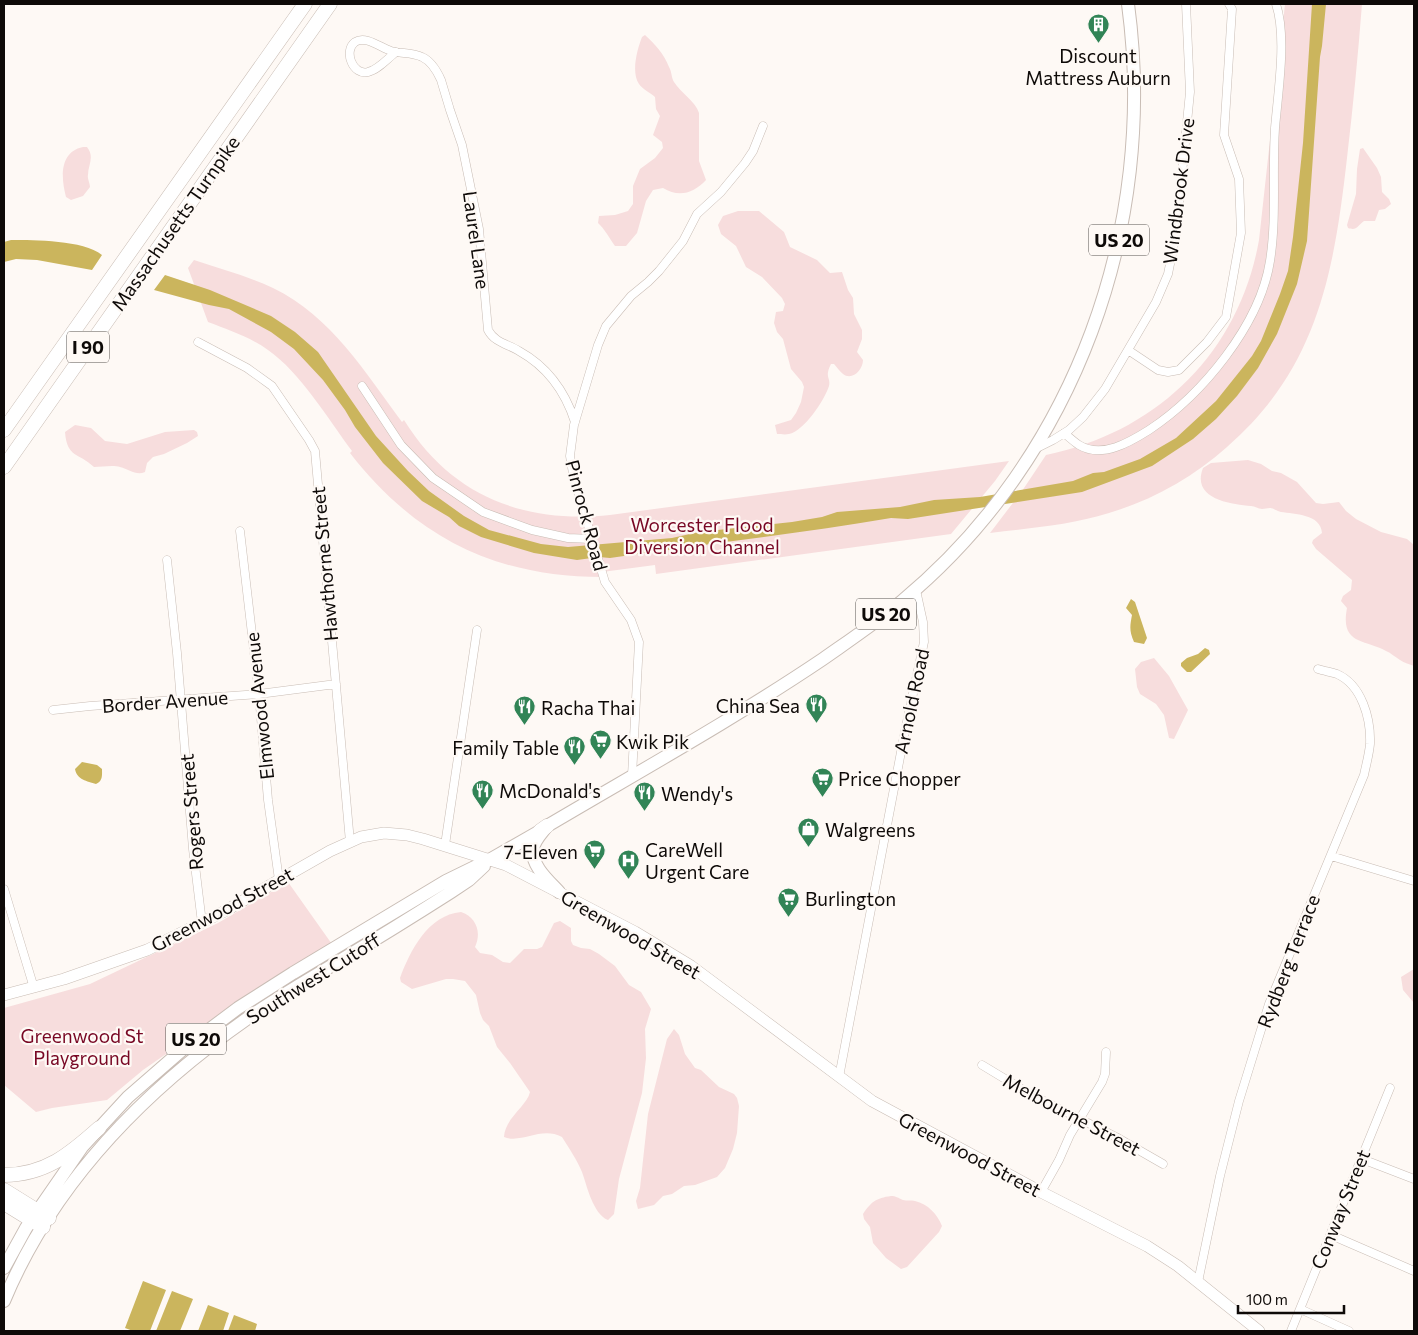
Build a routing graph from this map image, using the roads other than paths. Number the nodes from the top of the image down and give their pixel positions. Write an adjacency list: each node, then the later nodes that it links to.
1 (305, 4): 13 (highway, Massachusetts Turnpike / I 90)
2 (330, 4): 16 (highway, Massachusetts Turnpike / I 90)
3 (1128, 4): 15 (main road, US 20)
4 (1186, 4): 10 (street, Windbrook Drive)
5 (1229, 4): 10 (street)
6 (1276, 4): 14 (street)
7 (396, 52): 7 (street, Laurel Lane); 12 (street, Laurel Lane)
8 (763, 126): 12 (street, Pinrock Road)
9 (198, 342): 23 (street, Hawthorne Street)
10 (1128, 350): 14 (street, Windbrook Drive)
11 (362, 386): 18 (street)
12 (575, 422): 18 (street, Pinrock Road)
13 (4, 430)
14 (1064, 433): 15 (street, Windbrook Drive)
15 (1032, 454): 20 (main road, US 20)
16 (4, 467)
17 (240, 531): 24 (street, Elmwood Avenue)
18 (592, 540): 27 (street, Pinrock Road)
19 (167, 560): 25 (street, Rogers Street)
20 (916, 590): 27 (main road, Southwest Cutoff / US 20); 42 (street, Arnold Road)
21 (477, 630): 30 (street)
22 (1318, 669): 31 (street, Rydberg Terrace)
23 (336, 684): 24 (street, Border Avenue); 29 (street, Hawthorne Street)
24 (259, 694): 25 (street, Border Avenue); 33 (street, Elmwood Avenue)
25 (181, 700): 26 (street, Border Avenue); 37 (street, Rogers Street)
26 (53, 710)
27 (632, 776): 28 (main road, Southwest Cutoff / US 20)
28 (544, 828): 32 (main road, Southwest Cutoff / US 20); 36 (main road)
29 (350, 842): 30 (main road, Greenwood Street); 33 (main road, Greenwood Street)
30 (445, 845): 32 (main road, Greenwood Street)
31 (1331, 856): 34 (street); 57 (street, Rydberg Terrace)
32 (491, 860): 36 (main road, Greenwood Street); 45 (main road, Southwest Cutoff / US 20); 53 (main road, Southwest Cutoff / US 20)
33 (279, 880): 37 (main road, Greenwood Street)
34 (1414, 881)
35 (4, 889): 38 (street)
36 (559, 892): 42 (main road, Greenwood Street)
37 (202, 923): 38 (main road, Greenwood Street)
38 (34, 988): 39 (main road, Greenwood Street)
39 (4, 995)
40 (1106, 1052): 44 (street)
41 (982, 1065): 44 (street, Melbourne Street)
42 (839, 1077): 51 (main road, Greenwood Street)
43 (1390, 1088): 46 (street, Conway Street)
44 (1079, 1119): 47 (street, Melbourne Street); 51 (street)
45 (99, 1128): 48 (highway); 53 (main road, Southwest Cutoff / US 20)
46 (1362, 1159): 49 (street); 54 (street, Conway Street)
47 (1163, 1164)
48 (4, 1175)
49 (1414, 1179)
50 (4, 1190): 53 (highway)
51 (1041, 1192): 57 (main road, Greenwood Street)
52 (4, 1203): 53 (highway)
53 (40, 1219): 55 (main road, Southwest Cutoff / US 20); 58 (main road, Southwest Cutoff / US 20)
54 (1331, 1235): 56 (street); 59 (street, Conway Street)
55 (4, 1268)
56 (1414, 1271)
57 (1198, 1282): 60 (main road, Greenwood Street)
58 (4, 1301)
59 (1300, 1309): 61 (street, Conway Street); 62 (street)
60 (1259, 1331)
61 (1291, 1331)
62 (1349, 1331)

